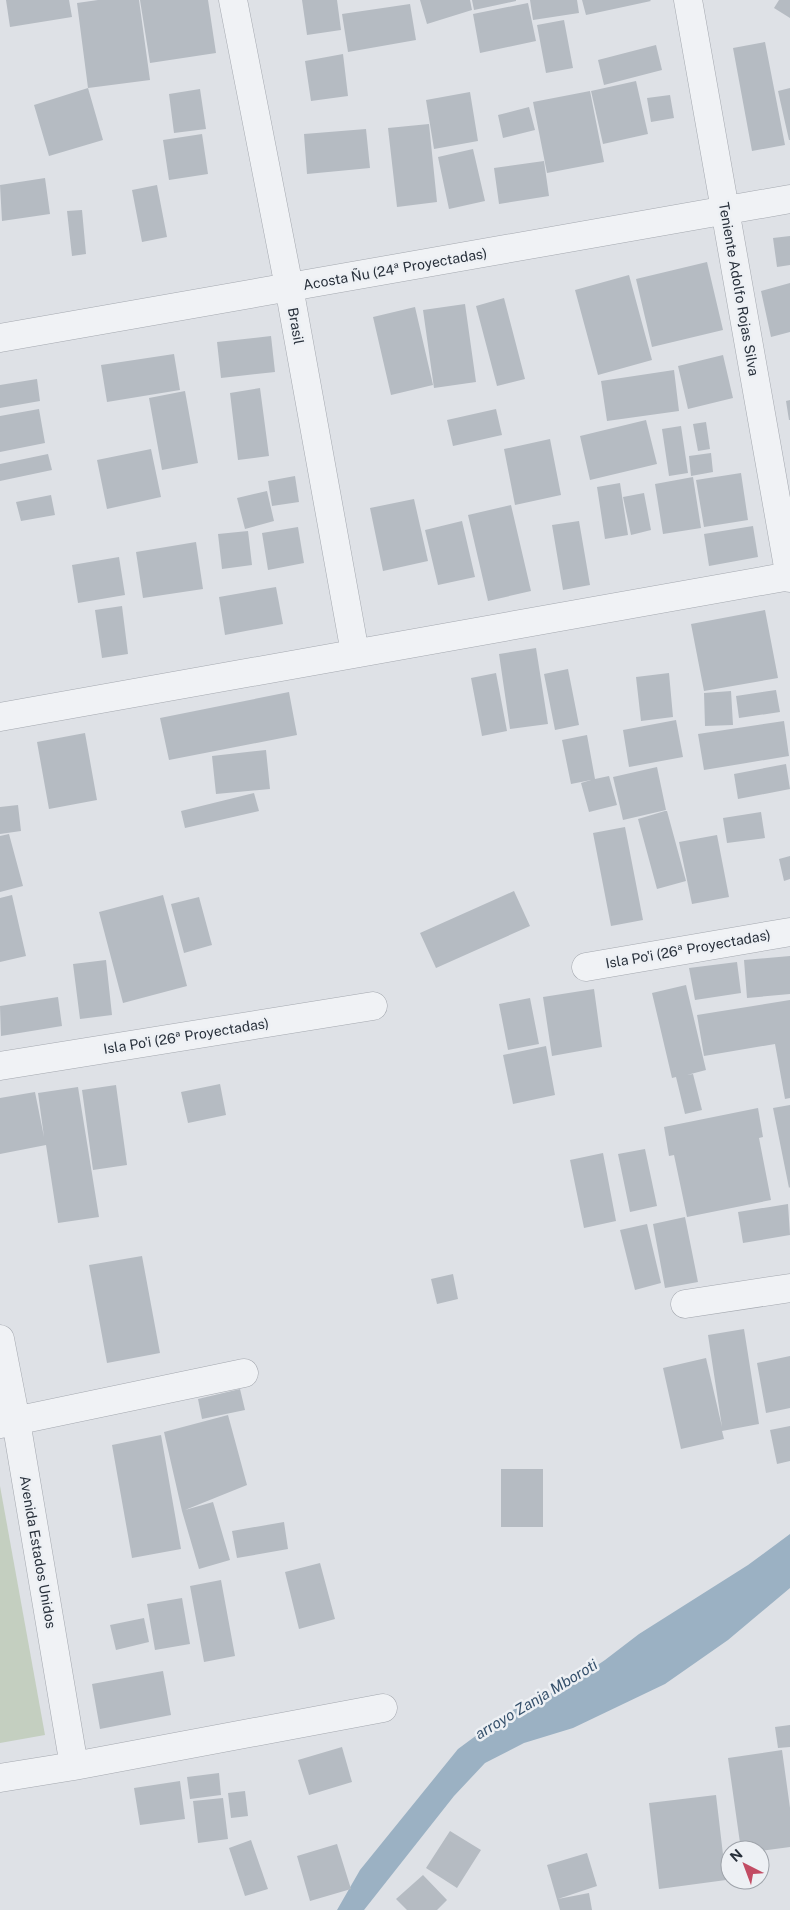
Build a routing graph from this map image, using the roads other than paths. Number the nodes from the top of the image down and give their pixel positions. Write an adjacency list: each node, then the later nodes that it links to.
1 (233, 0): 5 (street, Brasil)
2 (688, 0): 4 (street, Teniente Adolfo Rojas Silva)
3 (790, 199): 4 (street, Acosta Ñu (24ª Proyectadas))
4 (725, 210): 5 (street, Acosta Ñu (24ª Proyectadas)); 7 (street, Teniente Adolfo Rojas Silva)
5 (289, 287): 6 (street, Acosta Ñu (24ª Proyectadas)); 8 (street, Brasil)
6 (0, 338)
7 (790, 577): 8 (street)
8 (355, 654): 9 (street)
9 (0, 717)
10 (790, 932): 11 (street, Isla Po'i (26ª Proyectadas))
11 (586, 967)
12 (373, 1006): 13 (street, Isla Po'i (26ª Proyectadas))
13 (0, 1066)
14 (790, 1288): 15 (street)
15 (685, 1304)
16 (0, 1339): 18 (street, Avenida Estados Unidos)
17 (244, 1373): 18 (street)
18 (8, 1422): 20 (street, Avenida Estados Unidos)
19 (383, 1708): 20 (street)
20 (74, 1766): 21 (street)
21 (0, 1778)

